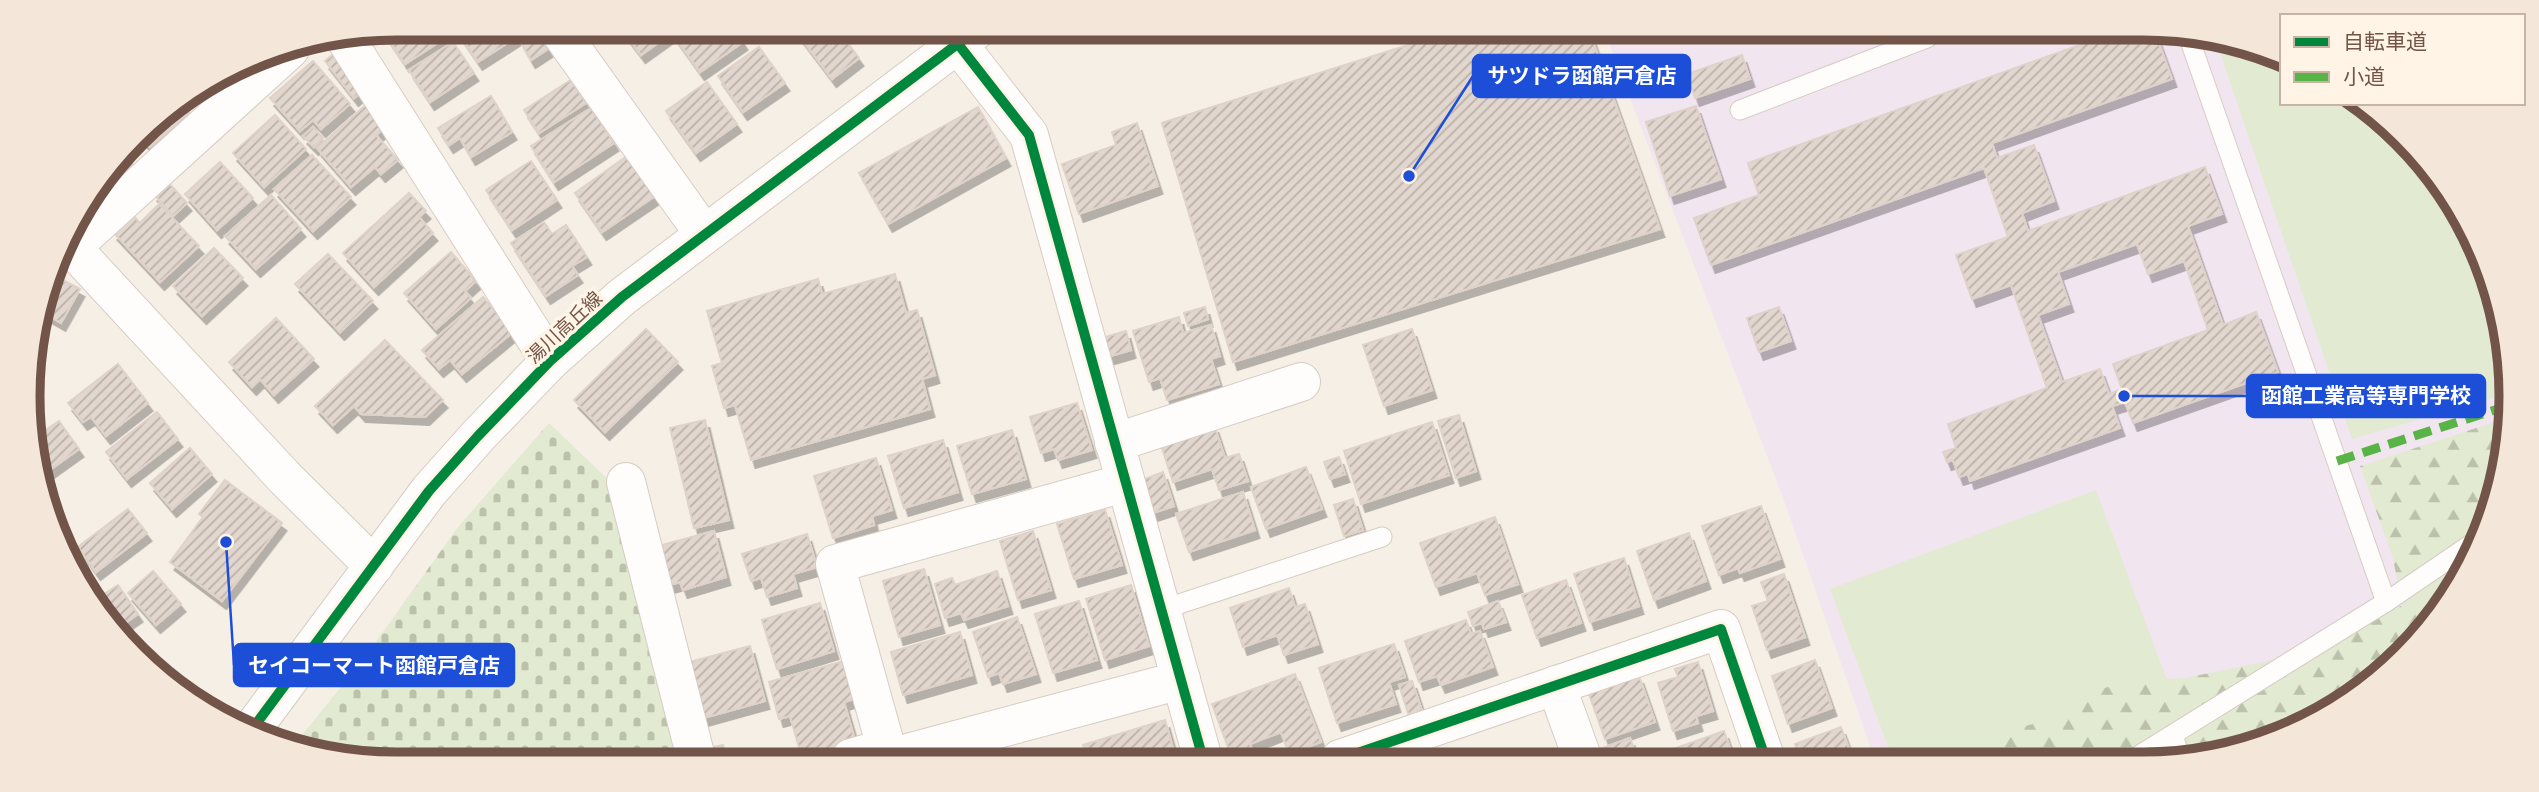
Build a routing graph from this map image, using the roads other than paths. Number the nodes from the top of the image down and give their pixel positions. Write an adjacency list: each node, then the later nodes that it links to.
1 (578, 40): 10 (street)
2 (963, 40): 10 (street, 湯川高丘線)
3 (969, 40): 14 (street)
4 (1922, 40): 8 (lane)
5 (348, 43): 12 (street)
6 (2191, 43): 20 (lane)
7 (276, 61): 9 (street)
8 (1740, 110)
9 (81, 232)
10 (704, 234): 12 (street, 湯川高丘線)
11 (73, 248): 19 (street)
12 (550, 361): 19 (street, 湯川高丘線)
13 (1301, 382): 14 (street)
14 (1114, 443): 16 (street)
15 (626, 482): 27 (street)
16 (1124, 483): 21 (street); 28 (street)
17 (1382, 537): 21 (lane)
18 (2464, 549): 20 (lane)
19 (374, 566): 24 (street, 湯川高丘線)
20 (2386, 602): 25 (lane)
21 (1161, 610): 22 (street)
22 (1181, 681): 29 (street); 30 (street)
23 (1556, 685): 31 (street); 32 (street); 33 (street)
24 (256, 723)
25 (2173, 735): 26 (lane); 34 (lane)
26 (2178, 750)
27 (694, 752)
28 (880, 752)
29 (911, 752)
30 (1201, 752)
31 (1360, 752)
32 (1580, 752)
33 (1763, 752)
34 (2145, 752)

